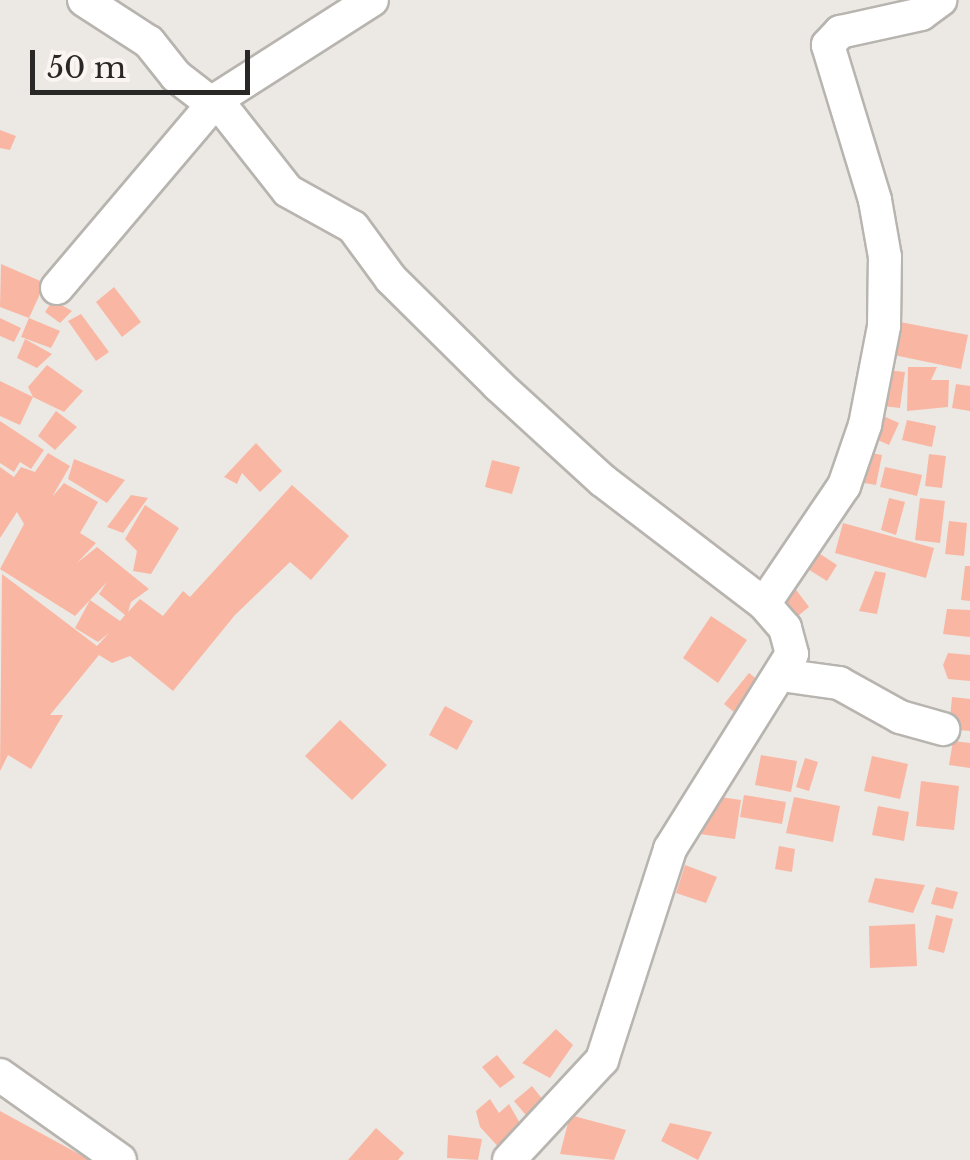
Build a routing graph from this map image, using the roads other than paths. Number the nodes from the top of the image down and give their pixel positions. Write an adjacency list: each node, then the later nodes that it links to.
1 (84, 0): 4 (street)
2 (372, 0): 4 (street)
3 (940, 0): 6 (street)
4 (216, 102): 5 (street); 6 (street)
5 (57, 288)
6 (764, 604): 7 (street)
7 (780, 676): 8 (street); 11 (street)
8 (943, 729)
9 (0, 1075): 10 (street)
10 (120, 1160)
11 (509, 1160)

